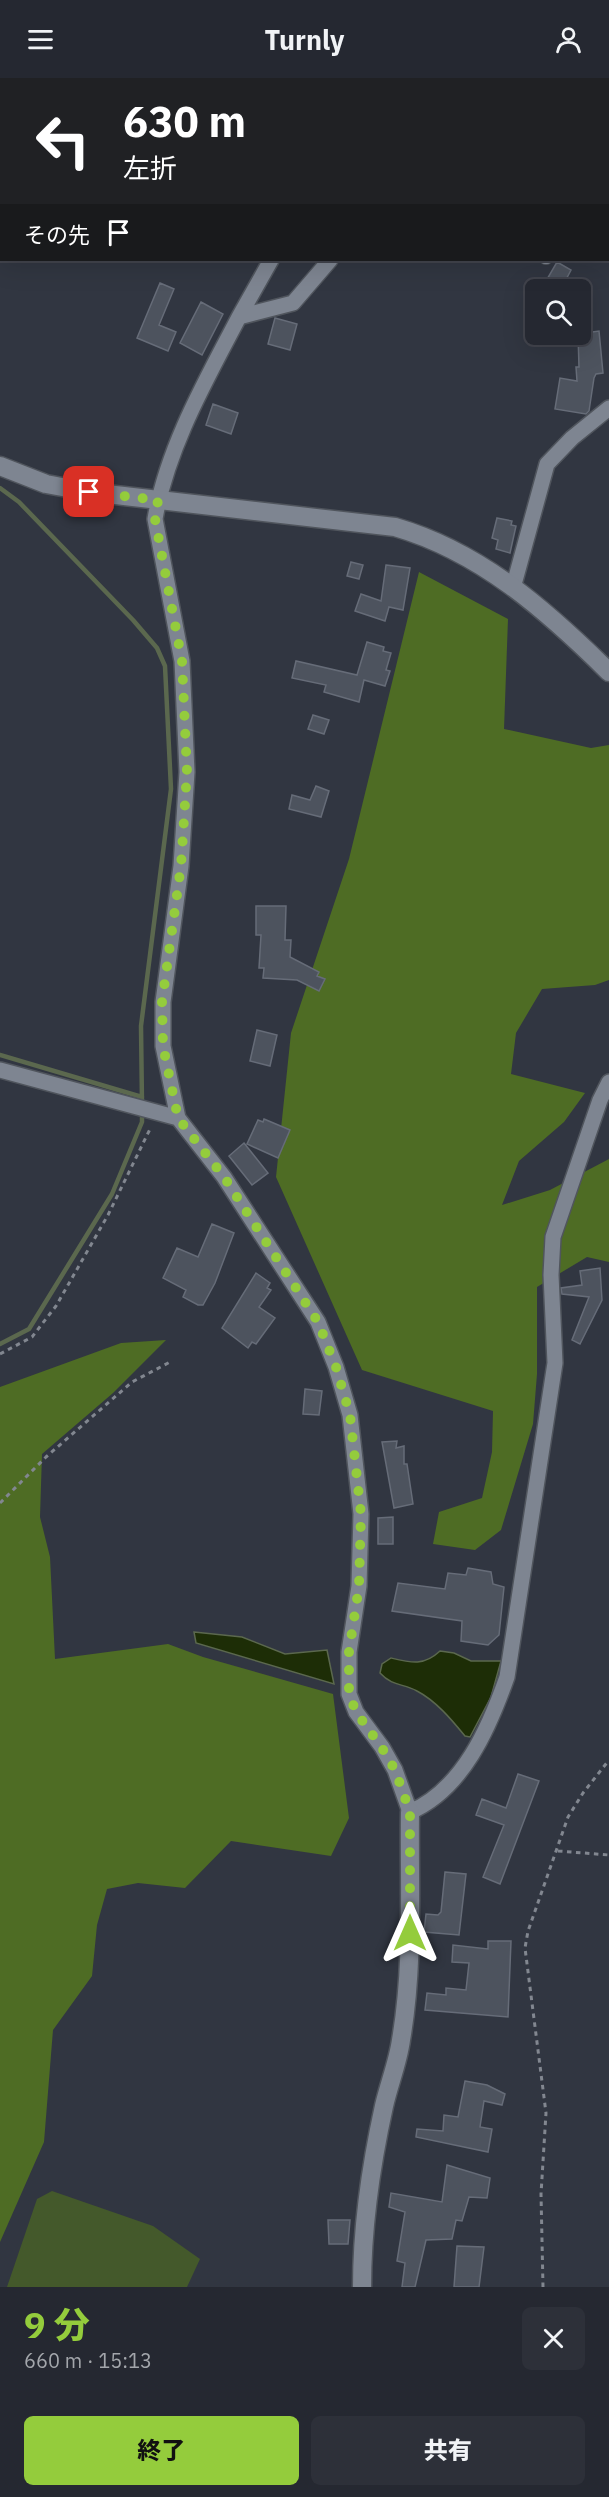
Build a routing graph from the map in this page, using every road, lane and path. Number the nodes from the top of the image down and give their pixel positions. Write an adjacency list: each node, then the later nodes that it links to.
1 (270, 261): 3 (street)
2 (329, 261): 3 (street)
3 (239, 317): 6 (street)
4 (609, 408): 7 (street)
5 (0, 466): 6 (street)
6 (158, 500): 7 (street); 12 (street)
7 (513, 588): 8 (street)
8 (609, 672)
9 (0, 1070): 11 (street)
10 (609, 1082): 17 (street)
11 (157, 1114): 12 (street); 13 (path)
12 (178, 1118): 17 (street)
13 (0, 1353)
14 (172, 1361): 15 (path)
15 (0, 1503)
16 (609, 1760): 18 (path)
17 (410, 1812): 20 (street)
18 (558, 1851): 19 (path); 21 (path)
19 (609, 1855)
20 (362, 2287)
21 (543, 2287)

